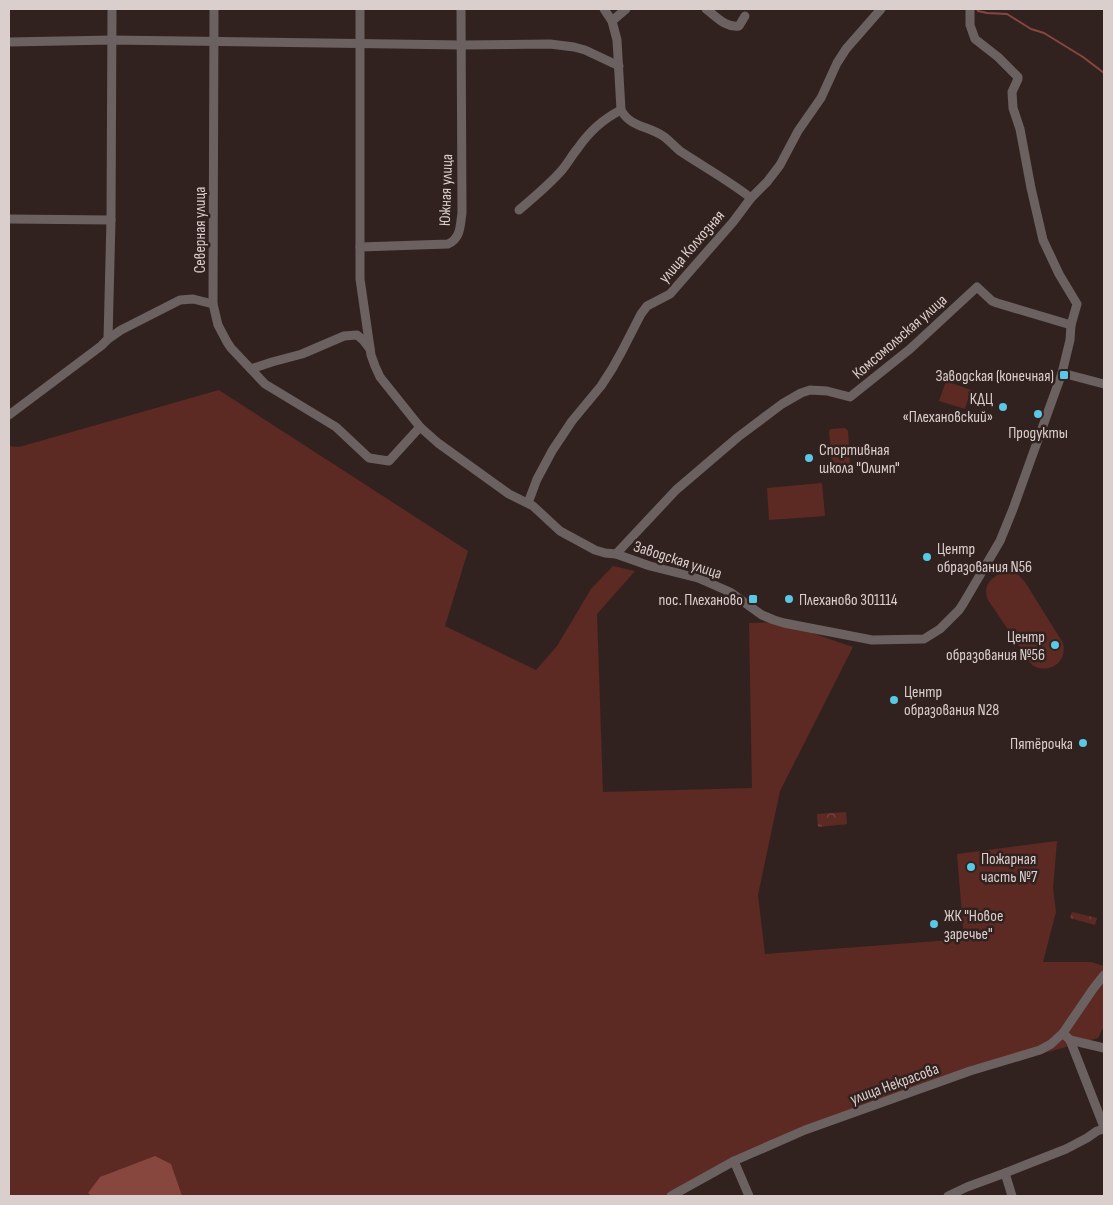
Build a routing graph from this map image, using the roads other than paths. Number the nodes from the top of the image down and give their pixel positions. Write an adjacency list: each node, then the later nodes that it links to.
1 (112, 9): 12 (street)
2 (214, 9): 14 (street, Северная улица)
3 (360, 9): 15 (street)
4 (461, 9): 16 (street, Южная улица)
5 (604, 9): 11 (street)
6 (626, 9): 11 (street)
7 (706, 9): 10 (street)
8 (881, 9): 19 (street, улица Колхозная)
9 (970, 9): 25 (street, Заводская улица)
10 (745, 16)
11 (612, 21): 17 (street)
12 (112, 40): 13 (street); 14 (street); 22 (street)
13 (9, 42)
14 (214, 42): 15 (street); 24 (street, Северная улица)
15 (360, 43): 16 (street); 23 (street)
16 (462, 45): 17 (street); 23 (street, Южная улица)
17 (619, 66): 18 (street)
18 (622, 110): 19 (street); 20 (street)
19 (751, 198): 33 (street, улица Колхозная)
20 (520, 210)
21 (9, 219): 22 (street)
22 (111, 220): 26 (street)
23 (360, 247): 27 (street)
24 (213, 304): 26 (street); 28 (street, Северная улица)
25 (1071, 324): 29 (street, Заводская улица); 34 (street, Комсомольская улица)
26 (108, 338): 31 (street)
27 (371, 352): 28 (street); 32 (street, Заводская улица)
28 (251, 369): 32 (street, Северная улица)
29 (1062, 373): 30 (street); 34 (street, Заводская улица)
30 (1104, 384)
31 (9, 415)
32 (420, 427): 33 (street, Заводская улица)
33 (528, 503): 34 (street, Заводская улица)
34 (616, 554)
35 (1104, 975): 36 (street, улица Некрасова)
36 (1066, 1036): 37 (street); 38 (street); 39 (street, улица Некрасова)
37 (1104, 1048)
38 (1104, 1128): 40 (street)
39 (734, 1161): 41 (street, улица Некрасова); 42 (street)
40 (1005, 1174): 43 (street); 44 (street)
41 (671, 1196)
42 (750, 1196)
43 (948, 1196)
44 (1012, 1196)

